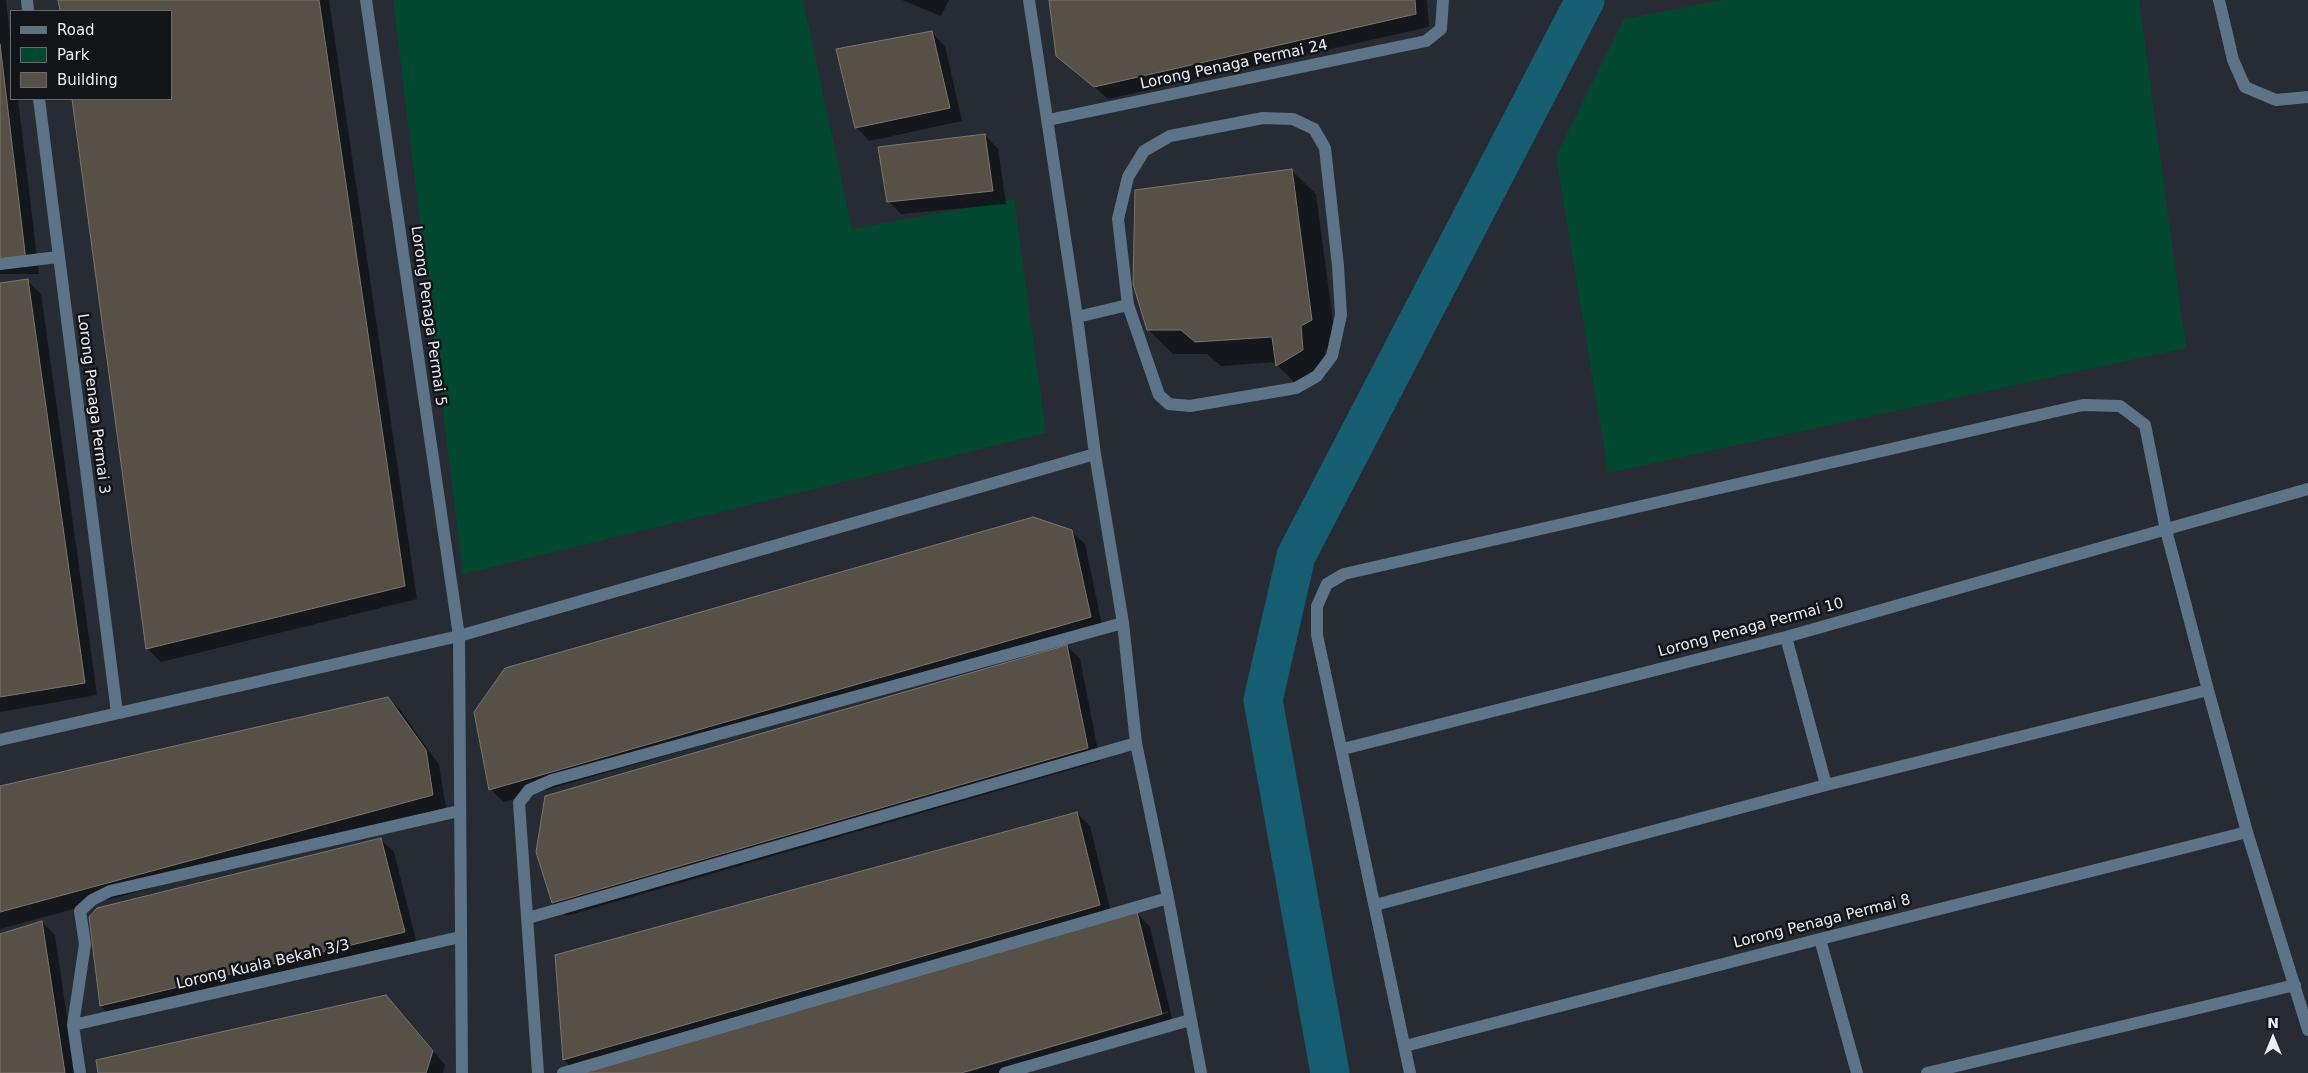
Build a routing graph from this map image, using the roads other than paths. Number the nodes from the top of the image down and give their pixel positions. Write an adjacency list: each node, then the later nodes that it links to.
1 (366, 0): 16 (street, Lorong Penaga Permai 5)
2 (1029, 0): 7 (street)
3 (1442, 0): 7 (street, Lorong Penaga Permai 24)
4 (2219, 0): 5 (street)
5 (2308, 98)
6 (39, 100): 8 (street, Lorong Penaga Permai 3)
7 (1048, 120): 11 (street)
8 (58, 257): 9 (street); 19 (street, Lorong Penaga Permai 3)
9 (0, 264)
10 (1128, 305): 10 (street); 11 (street)
11 (1077, 317): 12 (street)
12 (1095, 454): 15 (street); 16 (street)
13 (2308, 489): 14 (street, Lorong Penaga Permai 10)
14 (2166, 530): 17 (street, Lorong Penaga Permai 10); 18 (street); 22 (street)
15 (1123, 623): 21 (street); 28 (street)
16 (459, 636): 19 (street); 24 (street, Lorong Penaga Permai 5)
17 (1786, 637): 22 (street, Lorong Penaga Permai 10); 23 (street)
18 (2208, 690): 23 (street); 25 (street)
19 (117, 713): 20 (street)
20 (0, 740)
21 (1136, 744): 26 (street); 28 (street)
22 (1343, 749): 27 (street)
23 (1826, 785): 27 (street)
24 (459, 811): 29 (street, Lorong Penaga Permai 5); 33 (street)
25 (2247, 832): 30 (street, Lorong Penaga Permai 8); 31 (street)
26 (1168, 898): 32 (street); 39 (street)
27 (1375, 905): 35 (street)
28 (528, 918): 38 (street)
29 (460, 937): 33 (street, Lorong Kuala Bekah 3/3); 37 (street, Lorong Penaga Permai 5)
30 (1820, 938): 35 (street, Lorong Penaga Permai 8); 43 (street)
31 (2295, 985): 34 (street); 44 (street)
32 (1190, 1020): 40 (street); 41 (street)
33 (73, 1025): 36 (street)
34 (2308, 1030)
35 (1405, 1046): 42 (street)
36 (80, 1073)
37 (462, 1073)
38 (538, 1073)
39 (563, 1073)
40 (1005, 1073)
41 (1201, 1073)
42 (1410, 1073)
43 (1857, 1073)
44 (1927, 1073)

